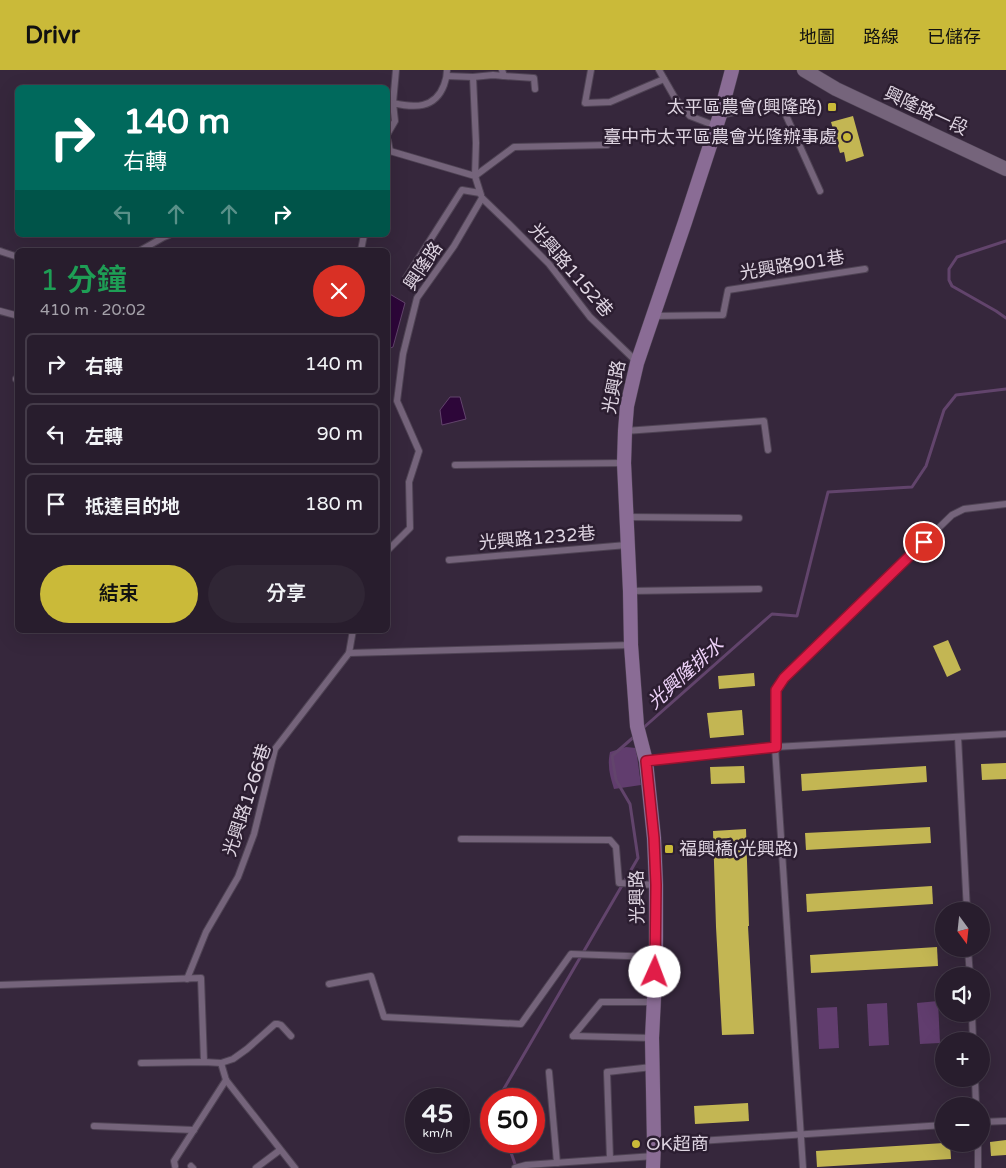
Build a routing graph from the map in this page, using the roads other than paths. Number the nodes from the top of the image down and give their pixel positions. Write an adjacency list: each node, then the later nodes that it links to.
1 (396, 70): 11 (lane)
2 (590, 70): 9 (lane)
3 (660, 70): 9 (lane)
4 (732, 70): 12 (main road, 光興路)
5 (804, 70): 16 (street, 興隆路一段)
6 (447, 73): 8 (lane); 11 (lane)
7 (503, 73): 8 (lane); 10 (lane)
8 (473, 77): 17 (lane)
9 (664, 79): 12 (lane)
10 (535, 89)
11 (394, 103): 13 (lane)
12 (718, 121): 18 (lane); 28 (main road, 光興路)
13 (390, 130)
14 (607, 145): 17 (lane)
15 (390, 152): 17 (lane)
16 (1006, 169)
17 (475, 176): 19 (lane)
18 (820, 191)
19 (481, 196): 25 (lane); 29 (lane, 光興路1152巷); 38 (lane, 興隆路)
20 (164, 237): 21 (lane)
21 (145, 248)
22 (0, 251): 23 (lane)
23 (15, 256)
24 (865, 269): 28 (lane, 光興路901巷)
25 (406, 278)
26 (0, 311): 27 (lane)
27 (15, 315)
28 (654, 316): 29 (main road, 光興路)
29 (637, 363): 30 (main road, 光興路)
30 (625, 432): 31 (lane); 32 (main road, 光興路)
31 (768, 450)
32 (624, 463): 33 (lane); 35 (main road, 光興路)
33 (456, 465)
34 (1006, 504): 47 (lane)
35 (626, 517): 36 (lane); 37 (main road, 光興路)
36 (739, 518)
37 (627, 545): 39 (lane, 光興路1232巷); 41 (main road, 光興路)
38 (390, 548)
39 (449, 560)
40 (759, 589): 41 (lane)
41 (630, 591): 43 (main road, 光興路)
42 (352, 633): 44 (lane)
43 (631, 645): 44 (lane); 48 (main road, 光興路)
44 (348, 653): 53 (lane, 光興路1266巷)
45 (1006, 734): 46 (lane)
46 (958, 738): 47 (lane); 51 (lane)
47 (776, 747): 48 (lane); 70 (lane)
48 (646, 761): 50 (main road, 光興路)
49 (461, 839): 50 (lane)
50 (656, 885): 52 (main road, 光興路)
51 (967, 902)
52 (656, 958): 54 (lane); 56 (main road, 光興路)
53 (187, 979): 55 (lane); 60 (lane)
54 (329, 984)
55 (0, 985)
56 (654, 1002): 58 (main road, 光興路); 58 (lane)
57 (291, 1036): 61 (lane)
58 (652, 1038): 62 (main road, 光興路)
59 (141, 1062): 60 (lane)
60 (204, 1062): 61 (lane)
61 (221, 1063): 64 (lane)
62 (652, 1067): 73 (main road, 光興路); 74 (lane)
63 (549, 1072): 75 (lane)
64 (226, 1080): 69 (lane); 71 (lane)
65 (1006, 1121): 66 (lane)
66 (990, 1122)
67 (94, 1126): 69 (lane)
68 (935, 1126): 70 (lane)
69 (194, 1130): 77 (lane)
70 (801, 1134): 73 (lane); 81 (lane)
71 (280, 1150): 78 (lane); 79 (lane)
72 (978, 1152): 82 (lane)
73 (653, 1155): 74 (lane)
74 (610, 1159): 76 (lane)
75 (557, 1163): 76 (lane); 80 (lane)
76 (585, 1164)
77 (175, 1166)
78 (256, 1168)
79 (295, 1168)
80 (515, 1168)
81 (803, 1168)
82 (978, 1168)

